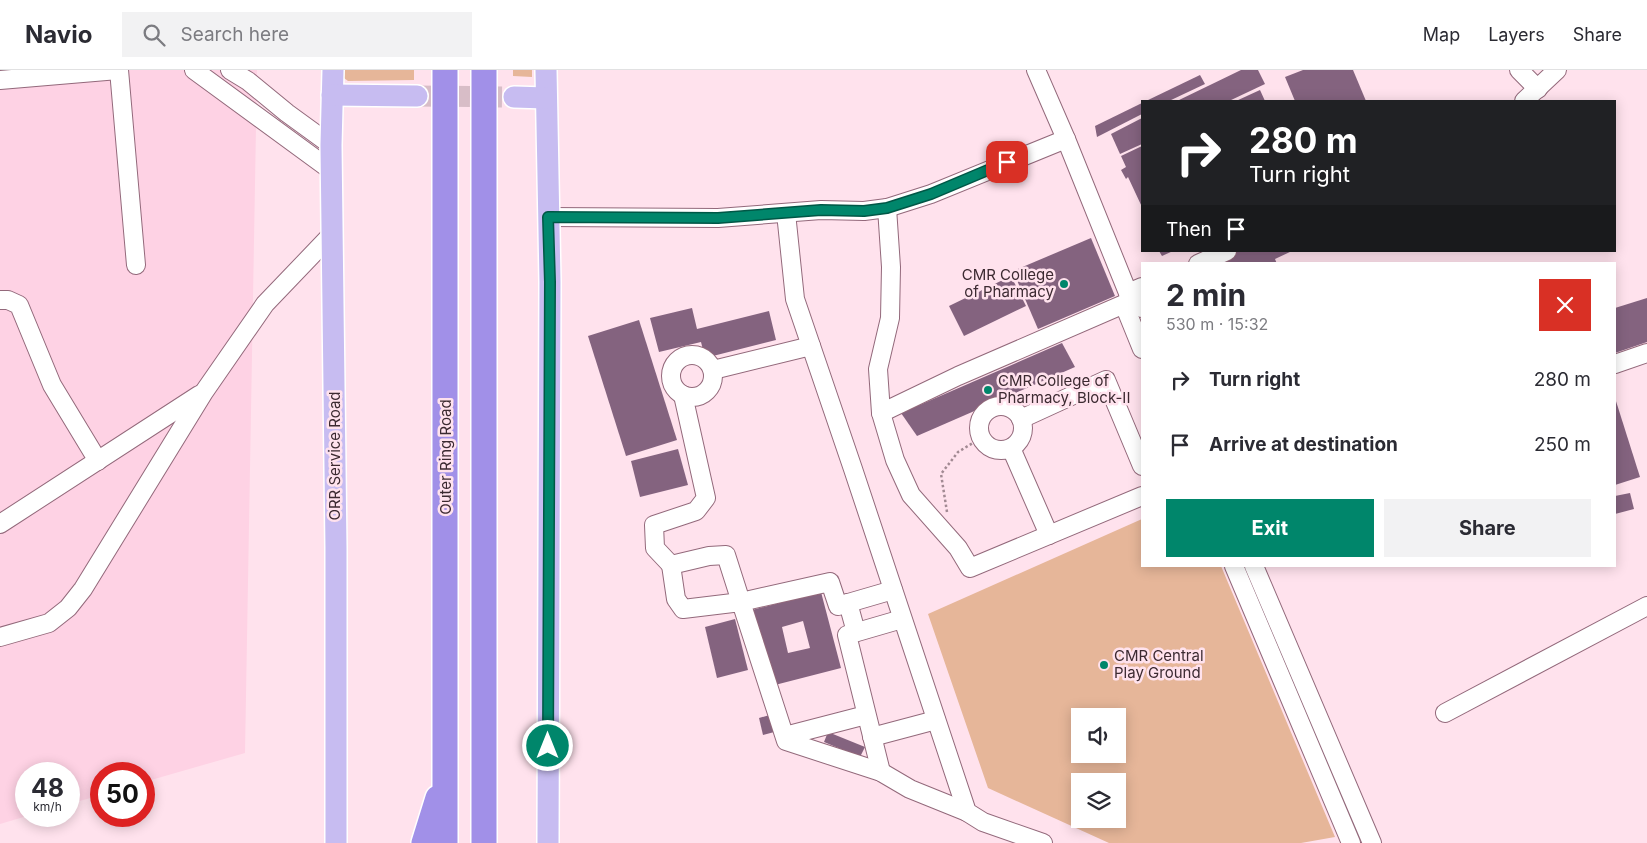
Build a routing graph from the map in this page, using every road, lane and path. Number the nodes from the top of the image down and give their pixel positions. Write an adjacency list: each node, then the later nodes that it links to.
1 (119, 70): 11 (street); 27 (street)
2 (194, 70): 20 (street)
3 (230, 70): 19 (street)
4 (332, 70): 13 (main road, ORR Service Road)
5 (445, 70): 63 (highway, Outer Ring Road)
6 (484, 70): 68 (highway)
7 (546, 70): 16 (main road)
8 (1036, 70): 18 (street)
9 (1519, 70): 12 (street)
10 (1557, 70): 12 (street)
11 (0, 80)
12 (1538, 89): 17 (street)
13 (332, 95): 14 (main road); 19 (main road, ORR Service Road)
14 (417, 96)
15 (514, 97): 16 (main road)
16 (546, 98): 23 (main road)
17 (1525, 100)
18 (1066, 139): 21 (street); 28 (street)
19 (332, 145): 20 (main road, ORR Service Road)
20 (332, 171): 24 (main road, ORR Service Road)
21 (887, 208): 22 (street); 37 (street)
22 (786, 213): 23 (street); 30 (street)
23 (548, 217): 69 (main road)
24 (334, 233): 35 (street); 65 (main road, ORR Service Road)
25 (1225, 252): 26 (street)
26 (1202, 262)
27 (136, 265)
28 (1136, 297): 31 (street); 37 (street)
29 (0, 300): 41 (street)
30 (810, 346): 34 (street); 50 (street)
31 (1141, 347)
32 (1647, 352): 33 (street)
33 (1616, 364)
34 (713, 370): 36 (street); 36 (street)
35 (204, 392): 41 (street); 56 (street)
36 (683, 395): 47 (street)
37 (881, 413): 46 (street)
38 (1021, 418): 39 (street); 40 (street); 42 (street)
39 (981, 438): 40 (street); 44 (path)
40 (1011, 448): 46 (street)
41 (98, 461): 45 (street)
42 (1141, 464)
43 (1141, 496): 46 (street)
44 (948, 516)
45 (0, 524)
46 (1049, 535)
47 (671, 565): 51 (street); 51 (street)
48 (1234, 567): 71 (street)
49 (1254, 567): 72 (street)
50 (893, 590): 52 (street); 54 (street)
51 (742, 602): 52 (street); 60 (street)
52 (848, 603): 55 (street)
53 (1647, 606): 58 (street)
54 (902, 619): 55 (street); 59 (street)
55 (856, 632): 57 (street)
56 (0, 637)
57 (866, 714): 60 (street); 61 (street)
58 (1445, 714)
59 (936, 720): 61 (street); 64 (street)
60 (785, 736): 62 (street)
61 (872, 737): 62 (street)
62 (882, 772): 64 (street)
63 (446, 774): 66 (highway); 67 (highway, Outer Ring Road)
64 (967, 812): 70 (street)
65 (336, 843)
66 (424, 843)
67 (445, 843)
68 (484, 843)
69 (548, 843)
70 (1043, 843)
71 (1351, 843)
72 (1372, 843)

